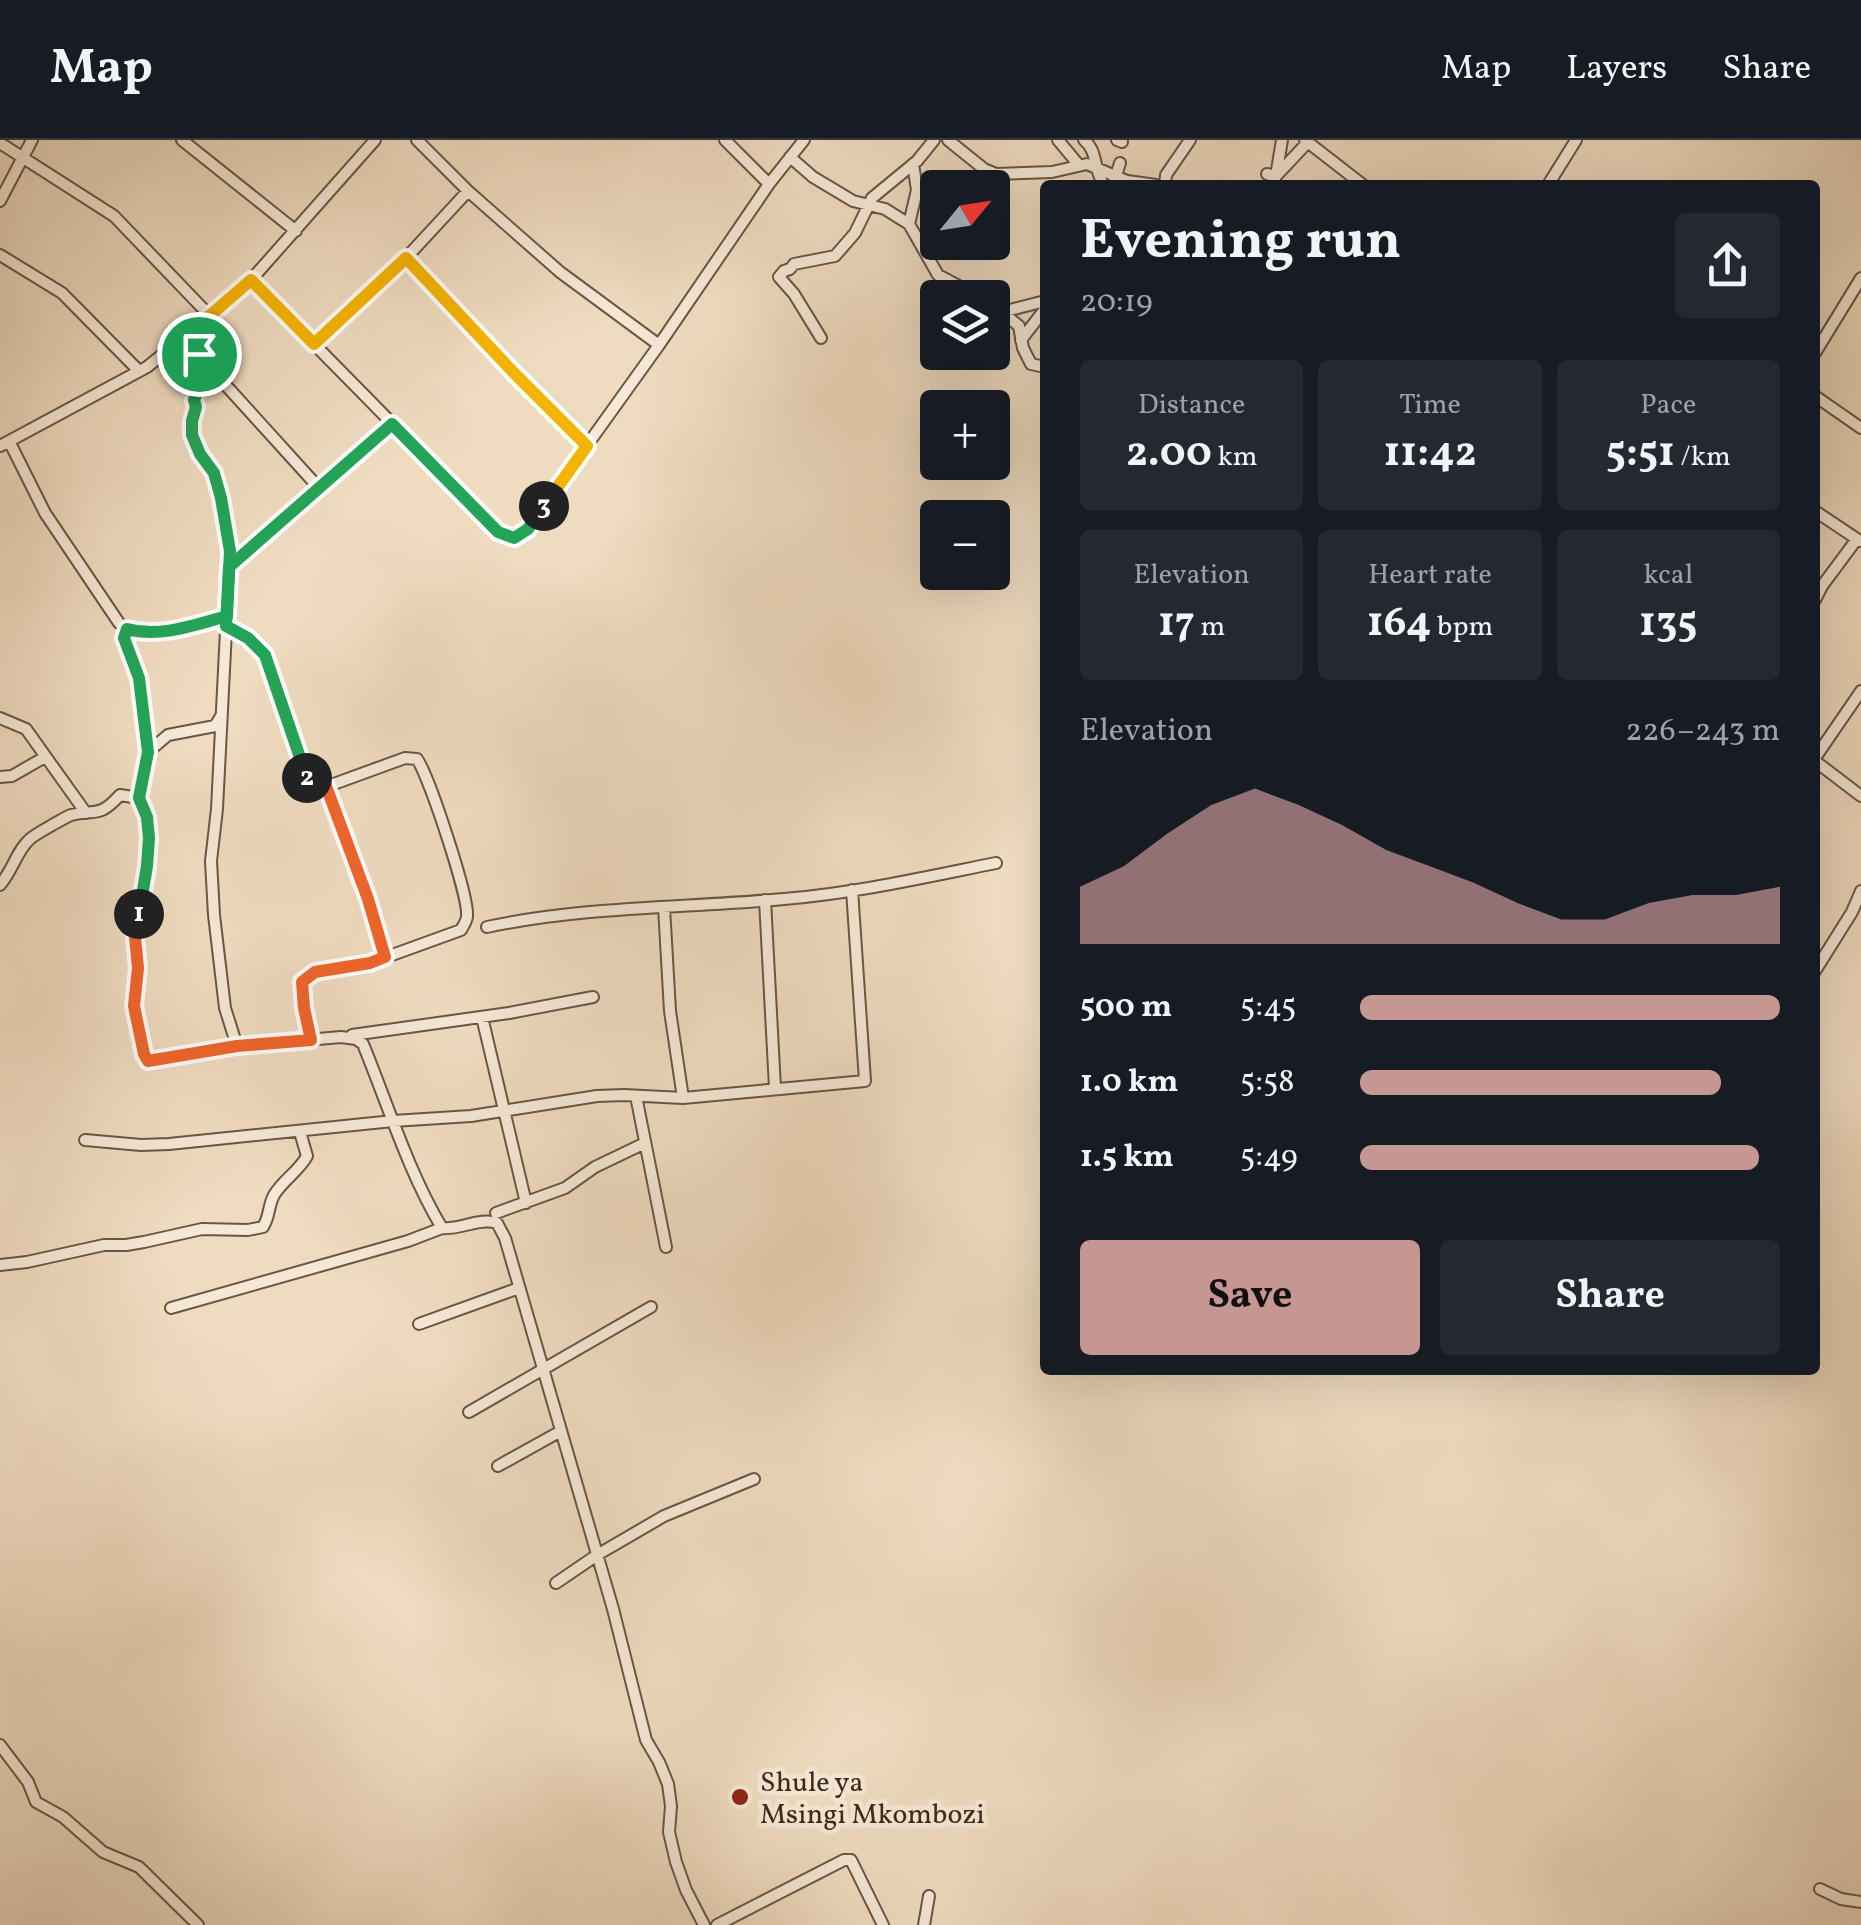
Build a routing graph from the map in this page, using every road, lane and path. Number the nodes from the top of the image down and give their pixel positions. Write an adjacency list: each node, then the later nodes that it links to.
1 (32, 140): 16 (street)
2 (182, 140): 33 (street)
3 (416, 140): 29 (street)
4 (725, 140): 28 (street)
5 (804, 140): 17 (street)
6 (934, 140): 19 (street)
7 (948, 140): 20 (street)
8 (1058, 140): 20 (street)
9 (1190, 140): 25 (street)
10 (1282, 140): 22 (street)
11 (1576, 140): 27 (street)
12 (1088, 141): 21 (street)
13 (1307, 141): 22 (street); 26 (street)
14 (368, 142): 33 (street)
15 (0, 143): 16 (street)
16 (23, 156): 30 (street); 42 (street)
17 (790, 157): 28 (street); 31 (street)
18 (1120, 163): 24 (street)
19 (913, 164): 31 (street); 32 (street)
20 (1078, 164): 21 (street)
21 (1095, 169): 23 (street); 24 (street)
22 (1271, 178)
23 (1101, 180)
24 (1115, 180)
25 (1165, 180)
26 (1357, 180)
27 (1551, 180)
28 (769, 184): 48 (street)
29 (468, 191): 35 (street); 48 (street)
30 (0, 201)
31 (869, 206): 32 (street); 45 (street)
32 (908, 224): 38 (street)
33 (296, 231): 37 (street)
34 (0, 255): 52 (street)
35 (406, 258): 47 (street); 57 (street)
36 (1861, 278): 49 (street)
37 (251, 280): 42 (street); 47 (street)
38 (947, 280)
39 (1040, 302): 40 (street)
40 (1010, 306)
41 (1040, 315): 46 (street)
42 (210, 316): 44 (street)
43 (1010, 319): 46 (street)
44 (184, 338): 50 (street); 52 (street)
45 (820, 338)
46 (1021, 340): 51 (street)
47 (314, 344): 54 (street)
48 (659, 345): 57 (street)
49 (1820, 345)
50 (199, 354): 58 (street); 61 (street)
51 (1040, 367)
52 (139, 372): 56 (street)
53 (1820, 399): 55 (street)
54 (392, 424): 57 (street); 58 (street)
55 (1861, 428)
56 (5, 444): 64 (street)
57 (587, 446)
58 (319, 488): 61 (street)
59 (1820, 514): 60 (street)
60 (1859, 540): 62 (street)
61 (229, 567): 63 (street)
62 (1820, 590)
63 (227, 621): 64 (street); 66 (street); 73 (street)
64 (127, 629): 68 (street)
65 (1861, 691): 69 (street)
66 (221, 715): 68 (street); 90 (street)
67 (0, 718): 70 (street)
68 (148, 752): 75 (street)
69 (1820, 752)
70 (46, 757): 72 (street); 76 (street)
71 (1820, 764): 74 (street)
72 (0, 777)
73 (326, 786): 84 (street); 84 (street)
74 (1861, 796)
75 (139, 798): 76 (street); 90 (street)
76 (86, 814): 78 (street)
77 (996, 863): 79 (street)
78 (0, 885)
79 (852, 890): 81 (street); 91 (street)
80 (1861, 891): 85 (street)
81 (765, 900): 82 (street); 91 (street)
82 (664, 908): 83 (street); 93 (street)
83 (487, 927)
84 (385, 957): 89 (street)
85 (1820, 963)
86 (593, 998): 87 (street)
87 (482, 1017): 88 (street); 94 (street)
88 (341, 1037): 89 (street); 95 (street)
89 (311, 1040): 90 (street)
90 (237, 1046)
91 (776, 1088): 93 (street)
92 (636, 1096): 93 (street); 94 (street); 98 (street)
93 (683, 1098)
94 (504, 1112): 95 (street); 99 (street)
95 (393, 1121): 96 (street); 101 (street)
96 (300, 1132): 97 (street); 103 (street)
97 (85, 1140)
98 (645, 1144): 99 (street); 102 (street)
99 (526, 1203): 100 (street)
100 (496, 1213)
101 (442, 1228): 104 (street); 105 (street)
102 (666, 1247)
103 (0, 1265)
104 (519, 1288): 107 (street); 108 (street)
105 (171, 1308)
106 (651, 1308): 108 (street)
107 (419, 1324)
108 (542, 1370): 109 (street); 110 (street)
109 (468, 1412)
110 (561, 1430): 111 (street); 113 (street)
111 (498, 1466)
112 (754, 1479): 113 (street)
113 (597, 1555): 114 (street); 120 (street)
114 (556, 1583)
115 (0, 1745): 119 (street)
116 (1820, 1889): 118 (street)
117 (928, 1896): 123 (street)
118 (1861, 1902)
119 (198, 1925)
120 (704, 1925)
121 (717, 1925): 122 (street)
122 (883, 1925)
123 (924, 1925)

